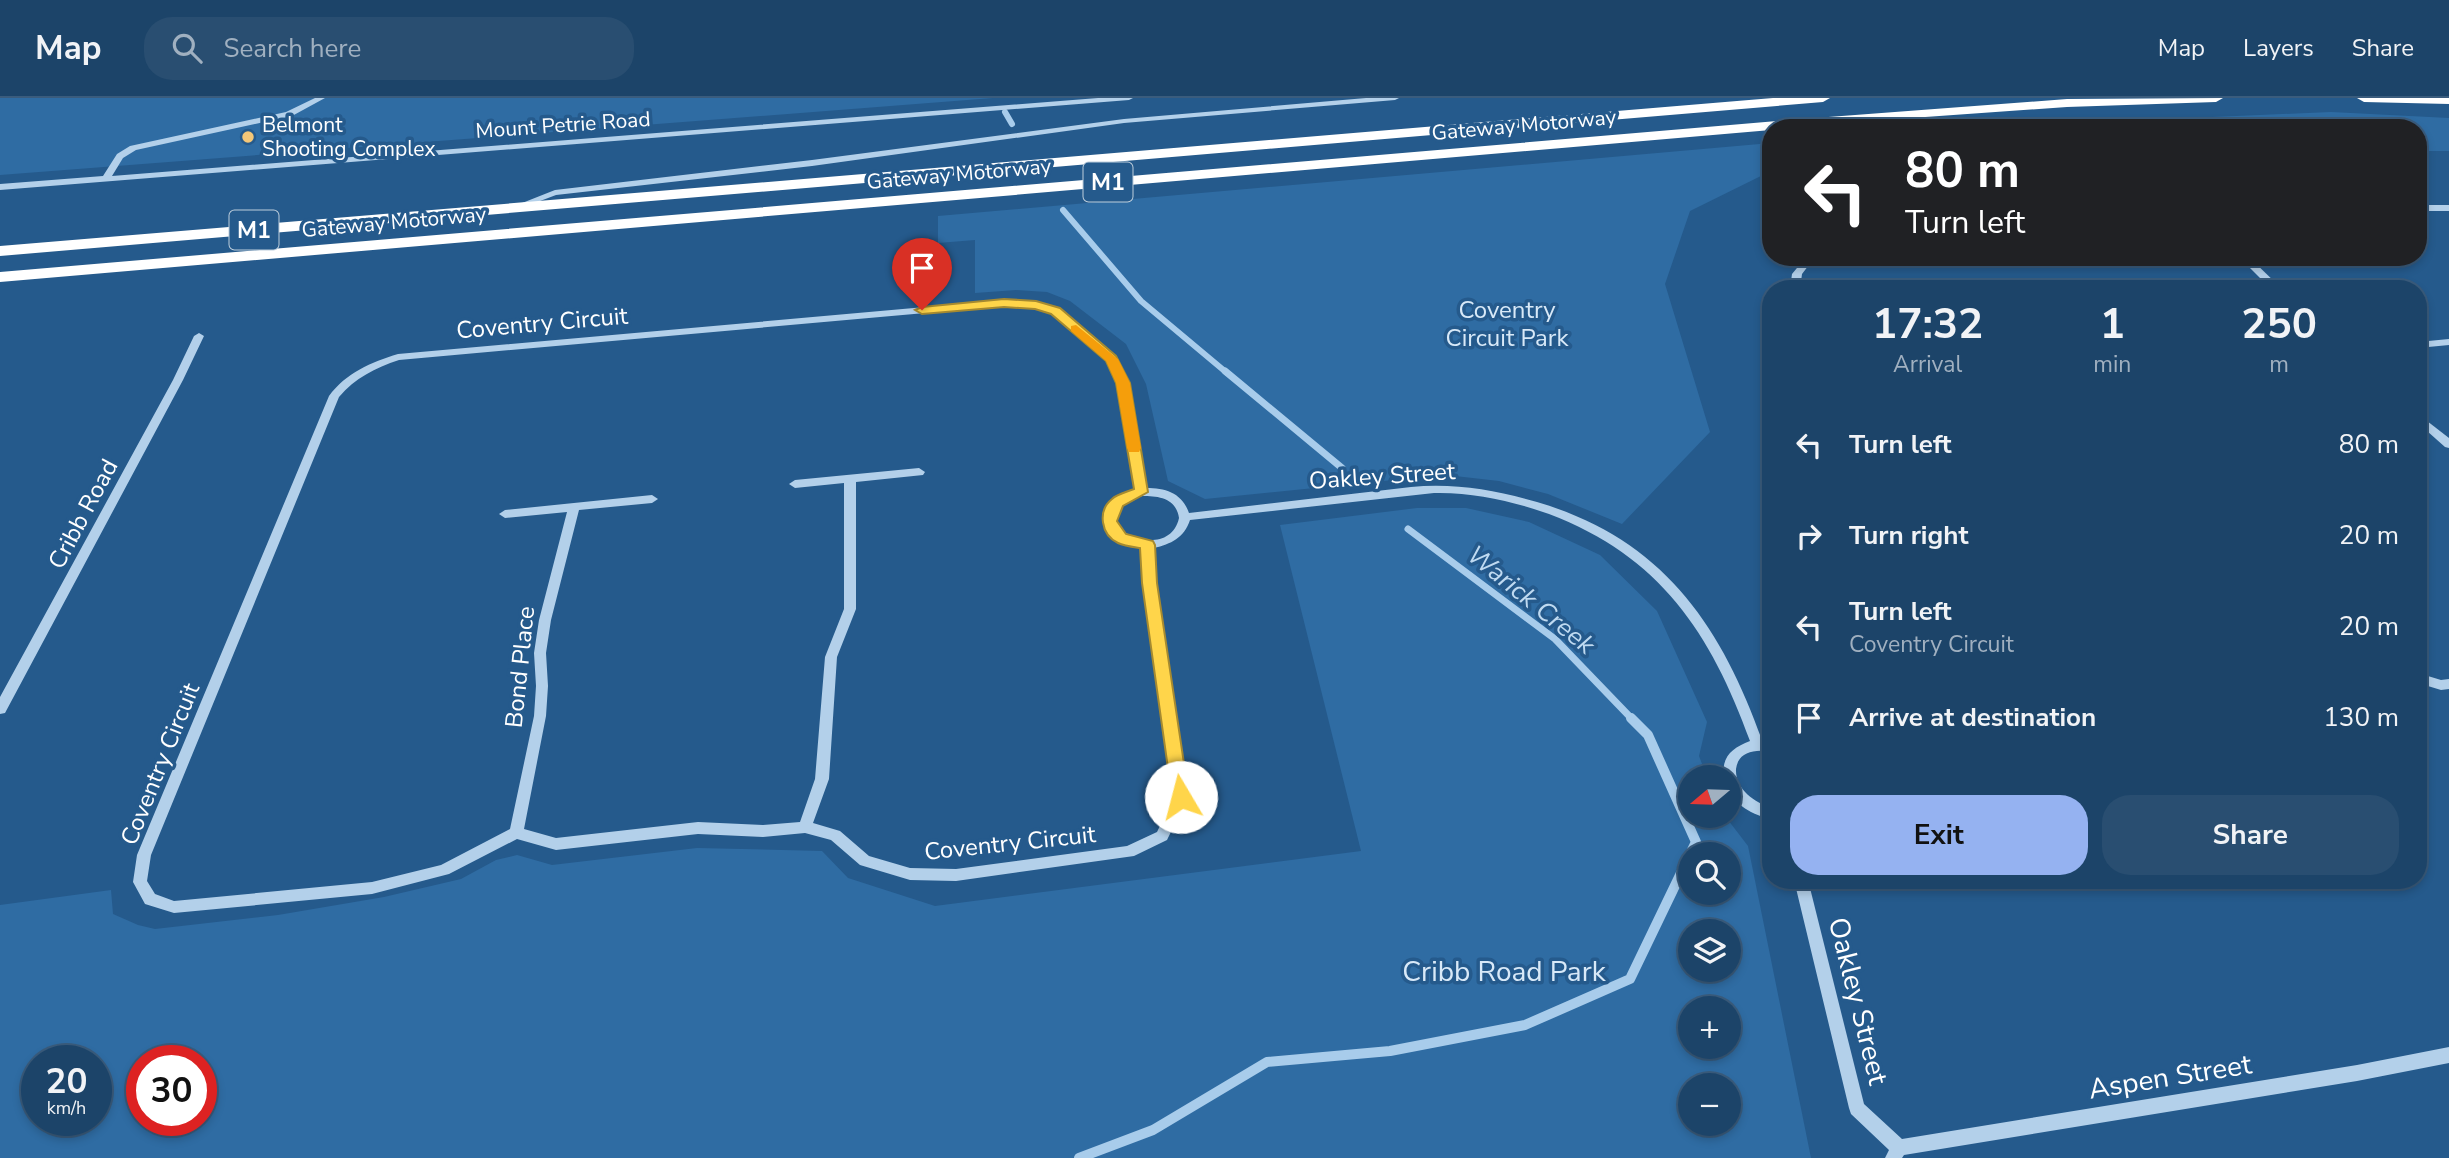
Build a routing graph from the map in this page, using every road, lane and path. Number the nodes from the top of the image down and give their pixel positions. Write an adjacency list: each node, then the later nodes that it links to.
1 (321, 98): 10 (street)
2 (1129, 98): 10 (street, Mount Petrie Road)
3 (1395, 98): 14 (street)
4 (1823, 98): 14 (highway, Gateway Motorway / M1)
5 (2216, 98): 8 (highway, Gateway Motorway / M1)
6 (2364, 98): 7 (highway)
7 (2449, 100)
8 (1844, 119)
9 (1762, 125): 17 (highway, Gateway Motorway / M1)
10 (106, 179): 11 (street, Mount Petrie Road)
11 (0, 187)
12 (2427, 208): 13 (street)
13 (2449, 208)
14 (509, 210): 15 (highway, Gateway Motorway / M1)
15 (0, 251)
16 (2252, 266): 18 (street)
17 (0, 277)
18 (2267, 280)
19 (199, 336): 35 (street, Cribb Road)
20 (2449, 342): 21 (street)
21 (2427, 344)
22 (2427, 425): 23 (street)
23 (2449, 444)
24 (919, 472): 25 (street)
25 (850, 479): 26 (street); 39 (street)
26 (795, 484)
27 (1141, 492): 31 (street); 32 (street); 40 (street, Coventry Circuit)
28 (652, 499): 29 (street)
29 (574, 507): 30 (street); 40 (street, Bond Place)
30 (505, 514)
31 (1185, 517): 32 (street); 36 (street, Oakley Street)
32 (1148, 545): 39 (street, Coventry Circuit)
33 (2427, 681): 34 (street)
34 (2449, 684)
35 (0, 709)
36 (1762, 740)
37 (1762, 744): 38 (street)
38 (1762, 810)
39 (805, 827): 40 (street, Coventry Circuit)
40 (516, 833)
41 (1803, 889): 43 (street, Oakley Street)
42 (2449, 1055): 43 (street, Aspen Street)
43 (1896, 1153)

